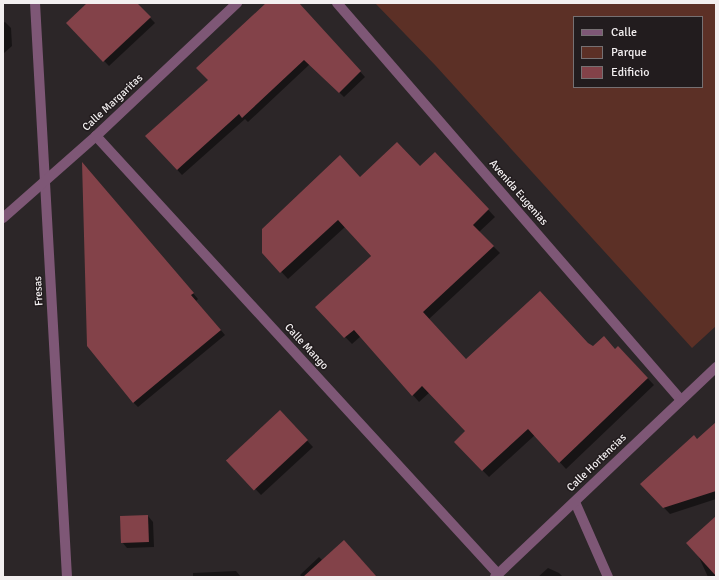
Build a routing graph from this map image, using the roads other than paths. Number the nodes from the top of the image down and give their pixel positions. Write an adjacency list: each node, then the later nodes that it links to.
1 (35, 3): 5 (street, Fresas)
2 (237, 3): 4 (street, Calle Margaritas)
3 (337, 3): 8 (street, Avenida Eugenias)
4 (96, 136): 5 (street, Calle Margaritas); 10 (street, Calle Mango)
5 (45, 180): 6 (street, Calle Margaritas); 11 (street, Fresas)
6 (3, 218)
7 (716, 367): 8 (street, Calle Hortencias)
8 (681, 400): 9 (street, Calle Hortencias)
9 (575, 502): 10 (street, Calle Hortencias); 12 (street)
10 (497, 576)
11 (67, 577)
12 (608, 577)

